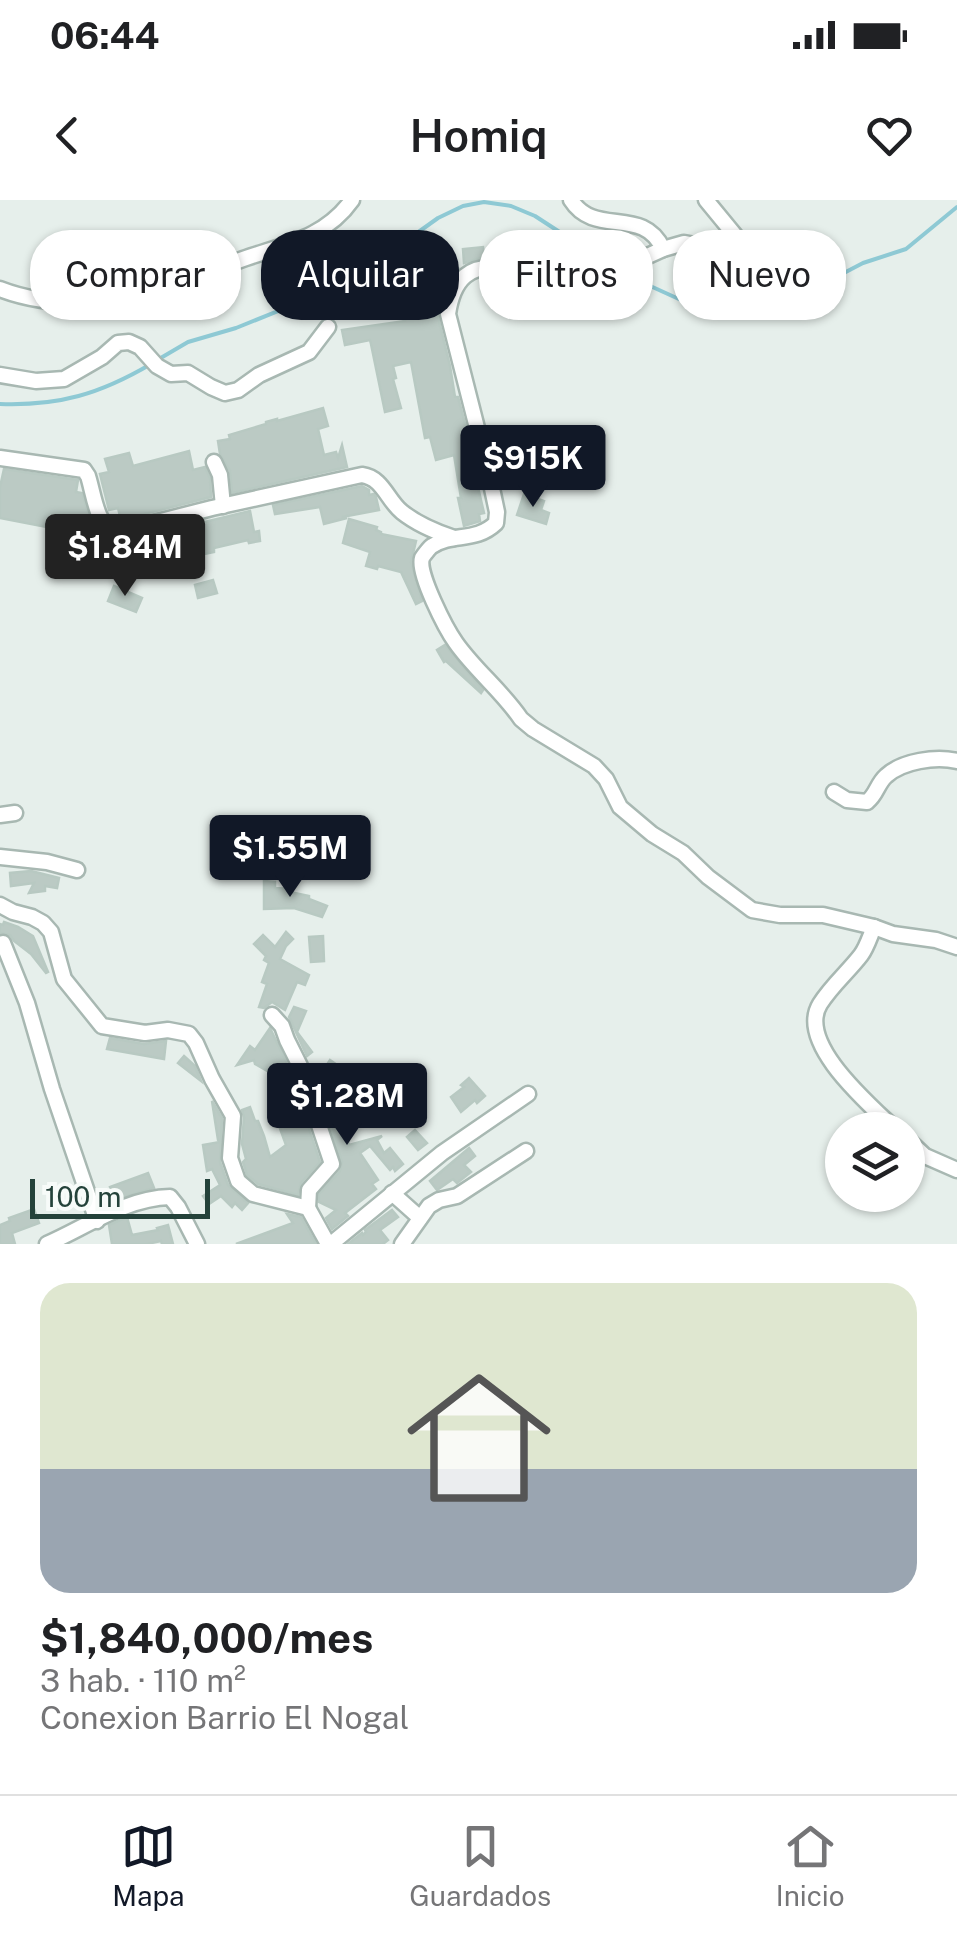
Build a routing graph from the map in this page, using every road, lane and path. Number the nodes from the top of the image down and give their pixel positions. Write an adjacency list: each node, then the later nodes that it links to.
1 (352, 200): 5 (street)
2 (571, 200): 4 (street)
3 (706, 200): 4 (street)
4 (663, 249): 11 (street)
5 (0, 289)
6 (328, 327): 7 (street)
7 (0, 375)
8 (0, 458): 10 (street)
9 (214, 462): 10 (street)
10 (223, 506): 11 (street)
11 (454, 538): 17 (street)
12 (957, 762): 13 (street)
13 (834, 792)
14 (0, 857): 15 (street)
15 (76, 870)
16 (0, 905): 27 (street)
17 (874, 927): 19 (street); 22 (street)
18 (3, 943): 29 (street)
19 (957, 947)
20 (272, 1015): 27 (street)
21 (528, 1094): 26 (street)
22 (878, 1112)
23 (526, 1151): 28 (street)
24 (925, 1156): 25 (street)
25 (957, 1170)
26 (392, 1193): 28 (street); 32 (street)
27 (308, 1208): 32 (street)
28 (420, 1218): 33 (street)
29 (97, 1220): 30 (street); 31 (street)
30 (47, 1244)
31 (197, 1244)
32 (330, 1244)
33 (402, 1244)

